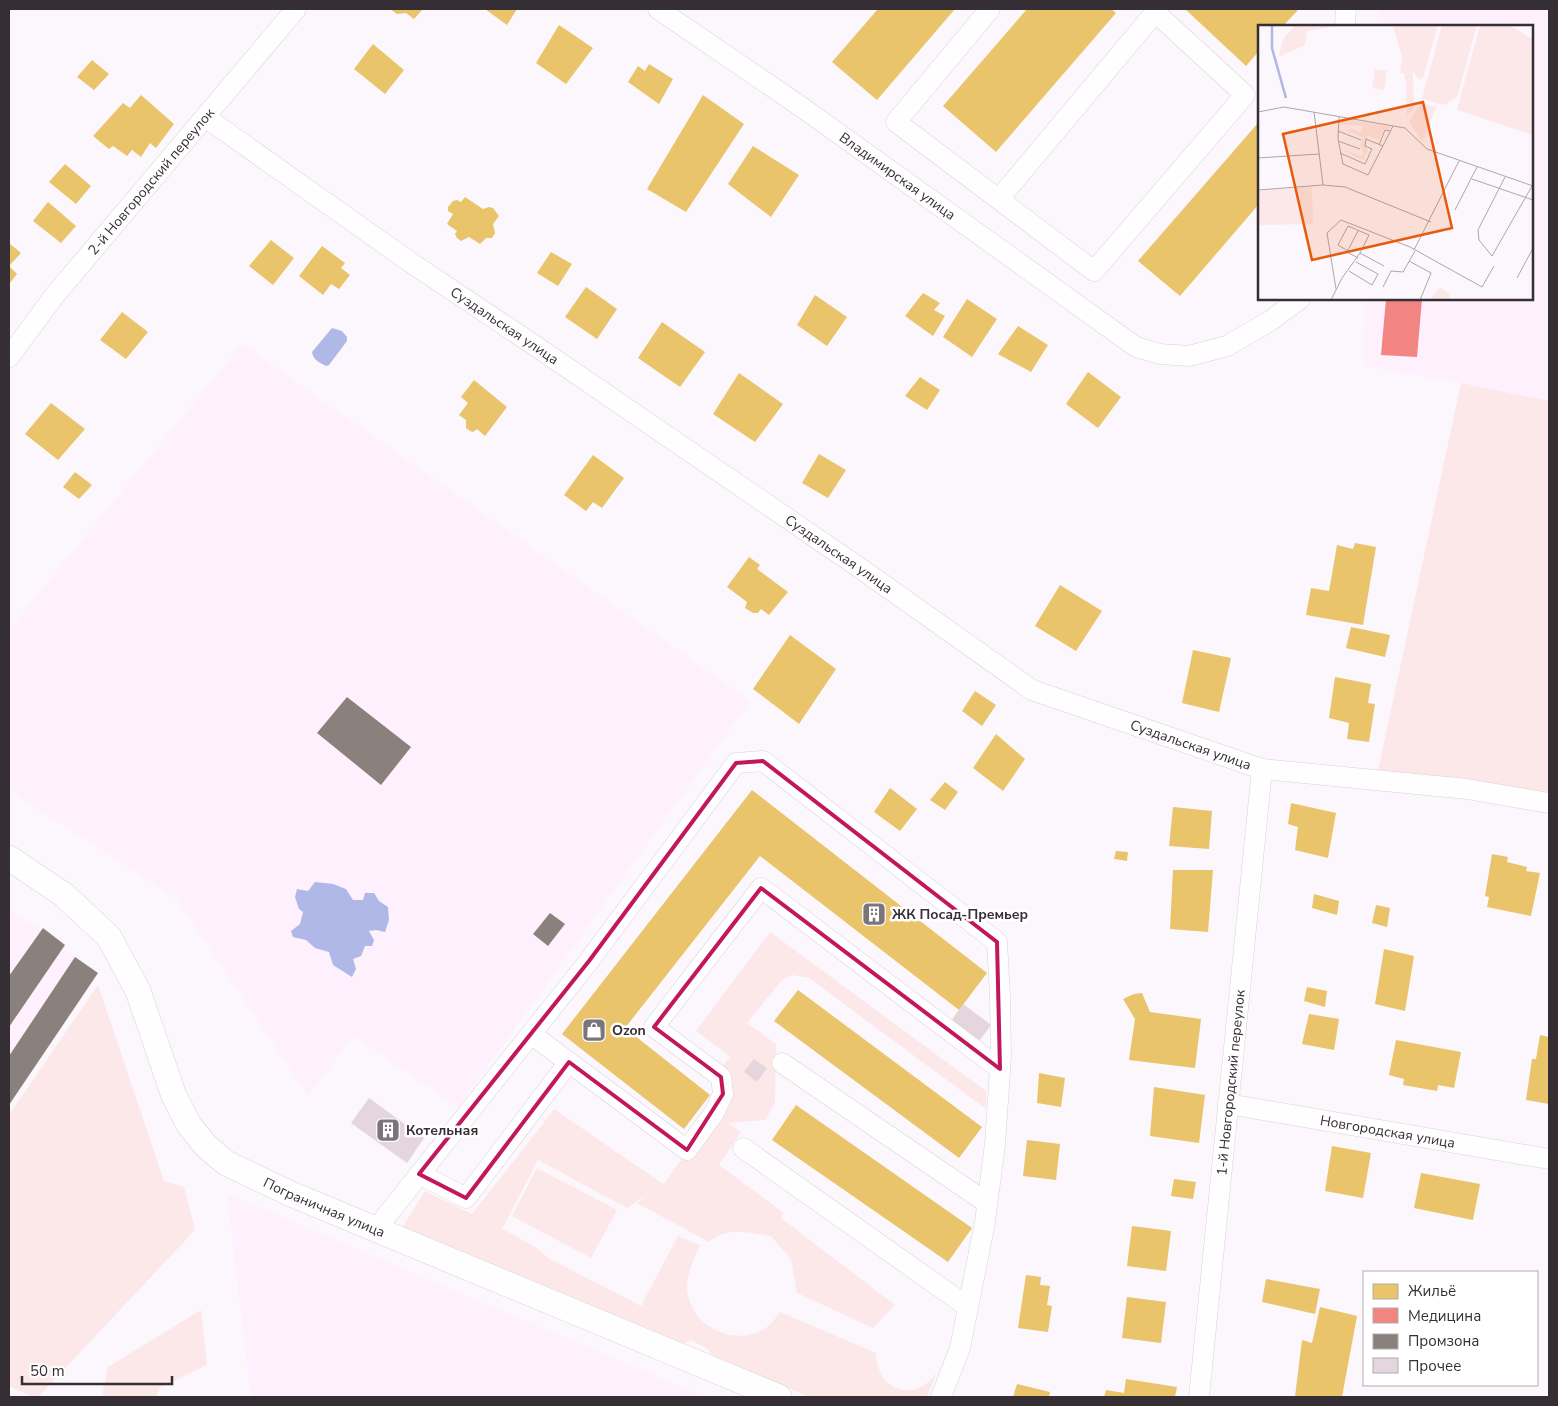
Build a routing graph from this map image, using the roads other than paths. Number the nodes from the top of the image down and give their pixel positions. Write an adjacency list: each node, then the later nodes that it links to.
1 (296, 9): 7 (street, 2-й Новгородский переулок)
2 (658, 9): 9 (street, Владимирская улица)
3 (990, 9): 8 (street)
4 (1346, 9): 6 (street)
5 (1157, 10): 8 (street); 8 (street)
6 (1345, 25)
7 (205, 117): 10 (street, 2-й Новгородский переулок); 11 (street, Суздальская улица)
8 (999, 199)
9 (1299, 300)
10 (9, 357)
11 (1262, 768): 12 (street, Суздальская улица); 18 (street, 1-й Новгородский переулок)
12 (1549, 803)
13 (9, 858): 23 (street, Пограничная улица)
14 (531, 1034): 15 (street); 17 (street); 21 (street)
15 (569, 1062): 17 (street); 21 (street)
16 (782, 1063): 22 (street)
17 (1000, 1069): 22 (street)
18 (1228, 1104): 20 (street, Новгородская улица); 27 (street, 1-й Новгородский переулок)
19 (743, 1148): 24 (street)
20 (1549, 1159)
21 (419, 1174): 23 (street)
22 (987, 1203): 24 (street)
23 (376, 1229): 25 (street, Пограничная улица)
24 (968, 1307): 26 (street)
25 (779, 1397)
26 (941, 1397)
27 (1199, 1397)

